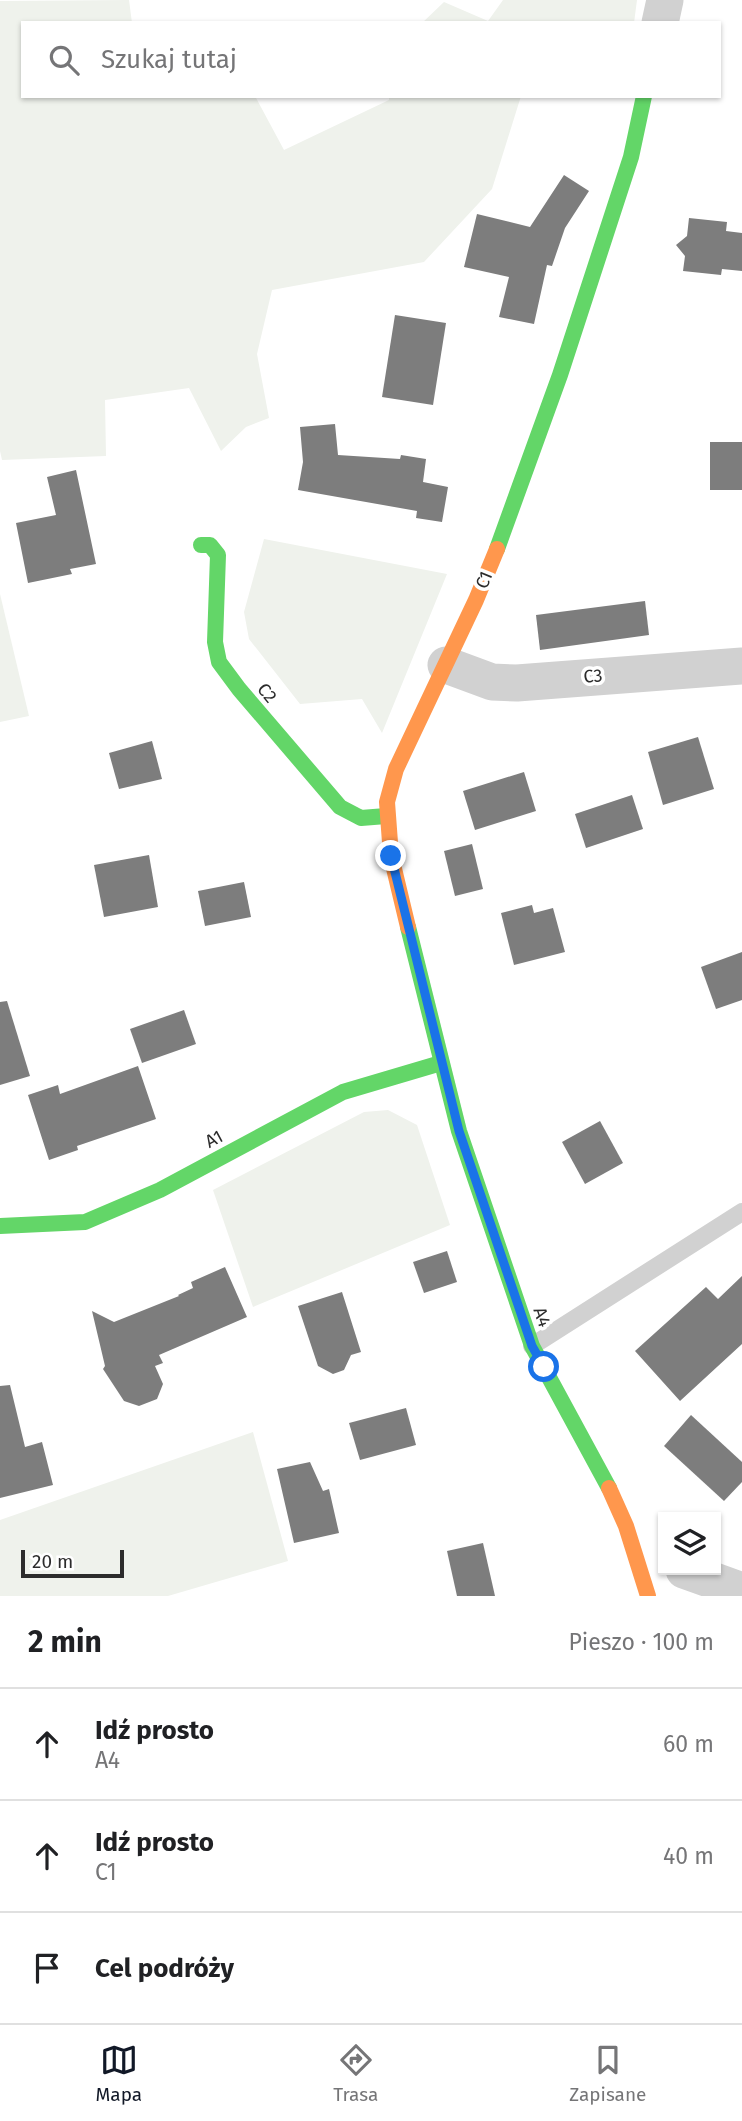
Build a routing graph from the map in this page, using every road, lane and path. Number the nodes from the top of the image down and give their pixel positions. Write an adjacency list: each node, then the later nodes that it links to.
1 (665, 0): 2 (street)
2 (660, 21)
3 (644, 98): 5 (street, C1)
4 (201, 545): 7 (street, C2)
5 (446, 666): 6 (street, C3); 7 (street, C1)
6 (742, 666)
7 (386, 817): 8 (street, C1)
8 (441, 1063): 10 (street, A1); 11 (street, A4)
9 (742, 1212): 11 (lane)
10 (0, 1226)
11 (532, 1346): 13 (street, A4)
12 (698, 1575): 14 (street)
13 (651, 1577)
14 (742, 1591)

